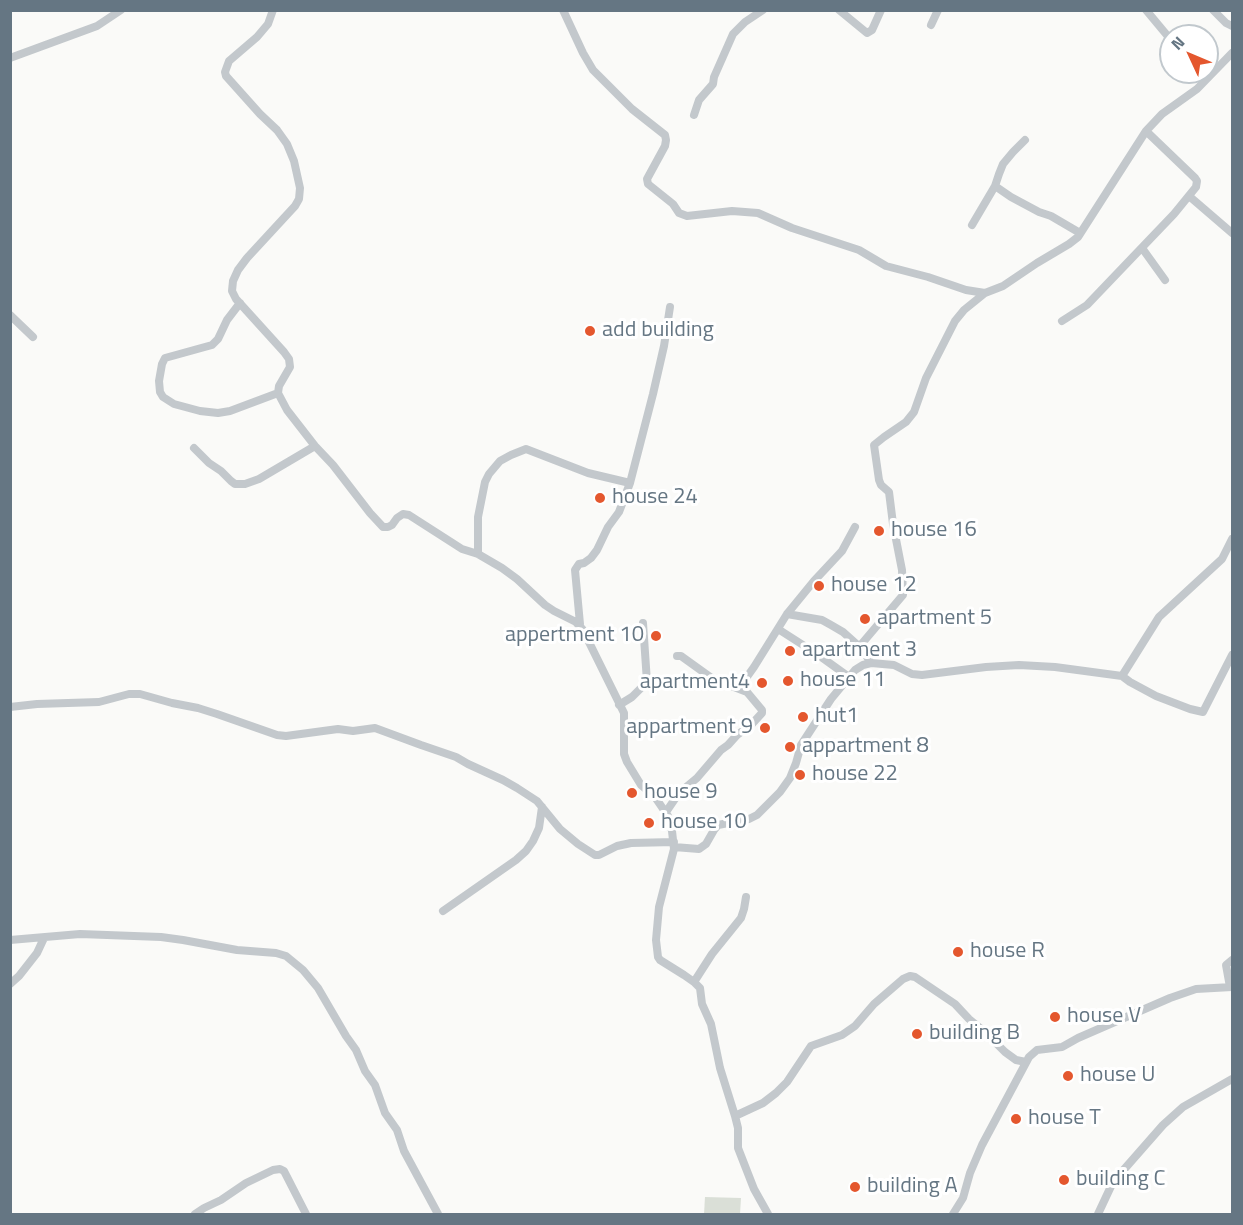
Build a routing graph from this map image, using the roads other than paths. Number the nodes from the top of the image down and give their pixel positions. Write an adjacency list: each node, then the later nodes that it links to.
1 (121, 10): 14 (street)
2 (273, 10): 28 (street)
3 (563, 10): 27 (street)
4 (763, 10): 17 (street)
5 (839, 10): 6 (street)
6 (881, 10)
7 (938, 10): 10 (street)
8 (1214, 10): 12 (street)
9 (1147, 11): 11 (street)
10 (931, 25)
11 (1159, 26)
12 (1233, 26)
13 (1233, 53): 15 (street)
14 (10, 58)
15 (1219, 65)
16 (1201, 84): 18 (street)
17 (694, 115)
18 (1146, 131): 21 (street); 23 (street)
19 (1025, 140): 20 (street)
20 (995, 186): 22 (street); 23 (street)
21 (1189, 196): 24 (street); 25 (street)
22 (972, 225)
23 (1080, 233): 27 (street)
24 (1233, 233)
25 (1142, 248): 26 (street); 31 (street)
26 (1165, 280)
27 (985, 293): 44 (street)
28 (240, 303): 33 (street); 33 (street)
29 (670, 307): 36 (street)
30 (10, 315): 32 (street)
31 (1062, 321)
32 (33, 337)
33 (278, 393): 34 (street)
34 (315, 446): 35 (street); 39 (street)
35 (194, 448)
36 (630, 483): 39 (street); 42 (street)
37 (855, 527): 40 (street)
38 (1233, 539): 48 (street)
39 (478, 554): 42 (street)
40 (787, 614): 43 (street); 44 (street)
41 (643, 623): 51 (street)
42 (580, 624): 51 (street)
43 (778, 628): 49 (street); 50 (street)
44 (859, 647): 47 (street)
45 (1233, 655): 48 (street)
46 (677, 656): 50 (street)
47 (871, 663): 48 (street); 49 (street)
48 (1122, 676)
49 (849, 677): 55 (street)
50 (738, 687): 54 (street)
51 (619, 705): 54 (street)
52 (10, 707): 53 (street)
53 (542, 807): 55 (street); 57 (street)
54 (666, 812): 55 (street)
55 (674, 844): 61 (street)
56 (746, 897): 61 (street)
57 (443, 910)
58 (45, 938): 59 (street); 62 (street); 69 (street)
59 (10, 940)
60 (1233, 960): 63 (street)
61 (694, 982): 66 (street)
62 (10, 984)
63 (1231, 987): 64 (street)
64 (1026, 1062): 66 (street); 71 (street)
65 (1233, 1079): 72 (street)
66 (735, 1116): 70 (street)
67 (195, 1215): 68 (street)
68 (306, 1215)
69 (438, 1215)
70 (768, 1215)
71 (953, 1215)
72 (1098, 1215)

